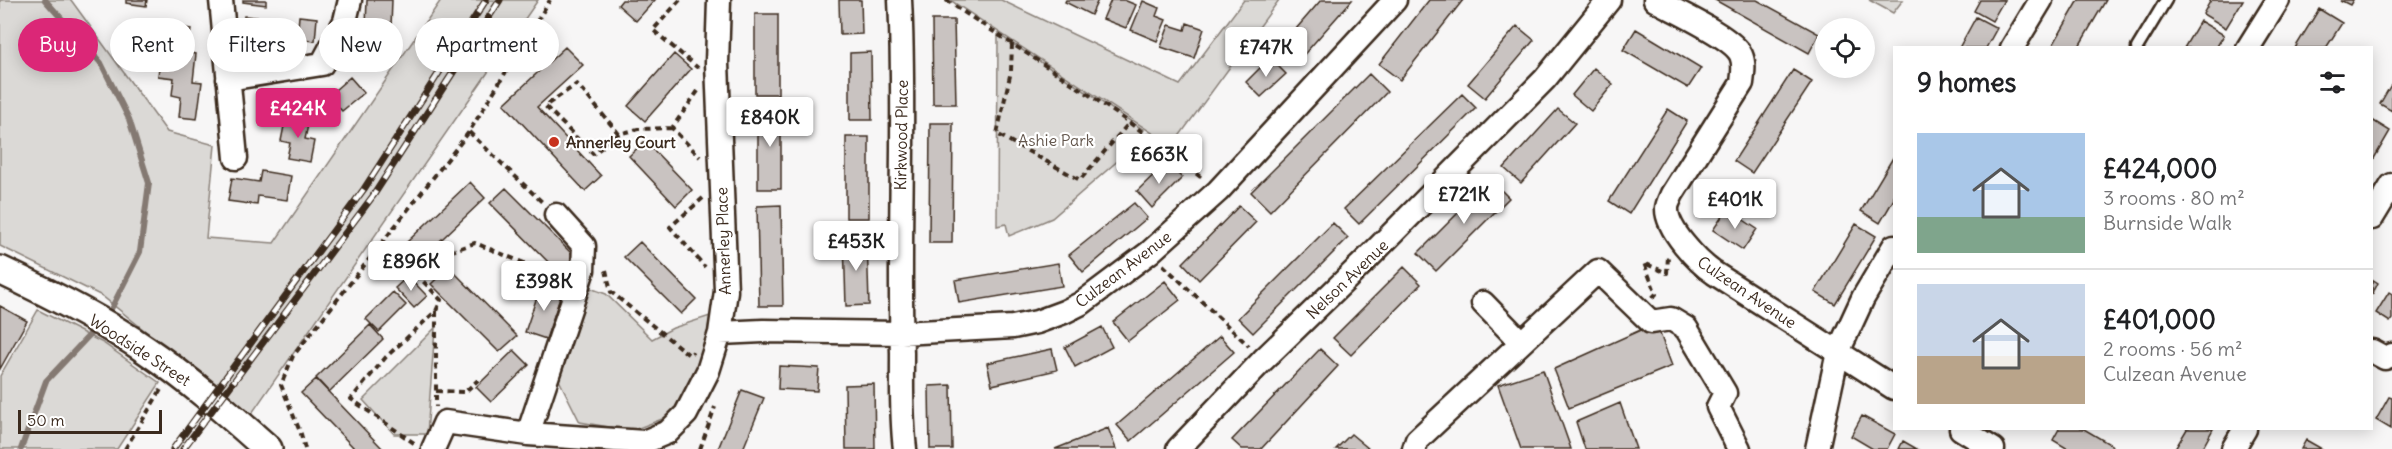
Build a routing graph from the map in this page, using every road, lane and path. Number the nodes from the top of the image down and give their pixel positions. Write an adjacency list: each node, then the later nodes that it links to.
1 (221, 0): 19 (street)
2 (350, 0): 19 (street)
3 (550, 0): 22 (path)
4 (680, 0): 18 (path)
5 (719, 0): 18 (street, Annerley Place)
6 (900, 0): 41 (street, Kirkwood Place)
7 (946, 0): 14 (path)
8 (1395, 0): 27 (street, Culzean Avenue)
9 (1609, 0): 46 (street, Nelson Avenue)
10 (1655, 0): 30 (street, Culzean Avenue)
11 (2041, 0): 15 (street)
12 (2166, 0): 16 (lane)
13 (2278, 0): 17 (street)
14 (1012, 44): 20 (path); 20 (path)
15 (2013, 46)
16 (2138, 46)
17 (2249, 46)
18 (712, 70): 21 (path); 25 (street, Annerley Place)
19 (228, 79): 24 (street)
20 (1129, 123): 27 (path)
21 (672, 128): 23 (path); 25 (path)
22 (469, 132): 28 (path); 58 (path)
23 (619, 134): 23 (path)
24 (236, 158)
25 (721, 180): 36 (street, Annerley Place); 36 (path)
26 (2392, 184): 29 (street)
27 (1218, 191): 32 (street, Culzean Avenue)
28 (556, 215): 55 (street)
29 (2373, 216)
30 (1679, 237): 38 (path); 43 (street, Culzean Avenue)
31 (1893, 248): 43 (street)
32 (1150, 252): 41 (street, Culzean Avenue); 46 (path)
33 (534, 267): 39 (path)
34 (0, 270): 47 (street, Woodside Street)
35 (606, 270): 40 (path)
36 (726, 291): 40 (street, Annerley Place)
37 (1483, 303): 42 (street)
38 (1639, 310): 42 (street); 65 (street)
39 (436, 311): 50 (path); 59 (path)
40 (720, 333): 41 (street, Culzean Avenue); 55 (street, Annerley Place)
41 (901, 333): 62 (street, Kirkwood Place)
42 (1521, 342): 64 (street)
43 (1838, 352): 49 (street, Culzean Avenue); 66 (street)
44 (2373, 352): 45 (street)
45 (2392, 355)
46 (1263, 360): 63 (street, Nelson Avenue)
47 (171, 369): 56 (path); 57 (street, Woodside Street)
48 (478, 380): 50 (path)
49 (1893, 387)
50 (436, 391): 52 (path)
51 (715, 406): 61 (path)
52 (445, 422): 55 (street, Annerley Place); 60 (street)
53 (1963, 430): 67 (street)
54 (2244, 430): 68 (street)
55 (528, 434)
56 (125, 449)
57 (267, 449)
58 (304, 449)
59 (422, 449)
60 (433, 449)
61 (700, 449)
62 (905, 449)
63 (1178, 449)
64 (1414, 449)
65 (1739, 449)
66 (1817, 449)
67 (1993, 449)
68 (2233, 449)

